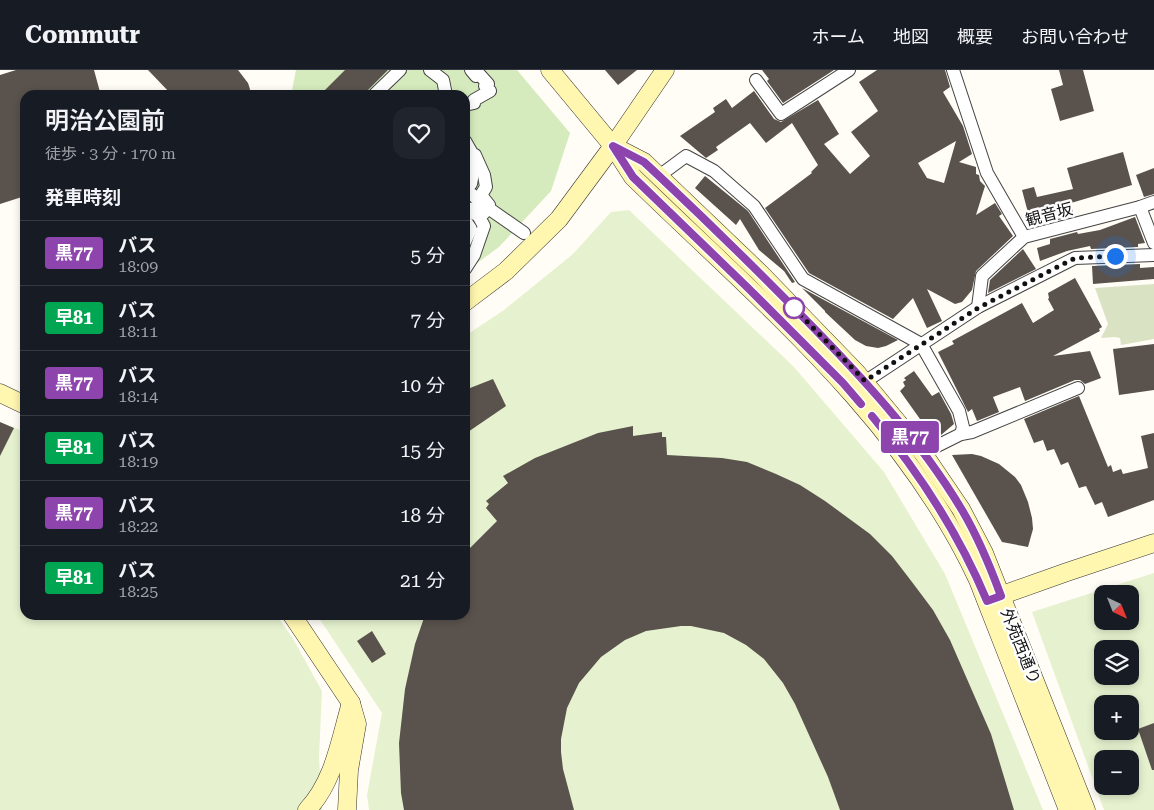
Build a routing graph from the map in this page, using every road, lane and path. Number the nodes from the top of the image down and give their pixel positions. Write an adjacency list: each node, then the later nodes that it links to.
1 (400, 70): 10 (street)
2 (406, 70): 11 (street)
3 (430, 70): 12 (street)
4 (471, 70): 13 (street)
5 (550, 70): 14 (main road, 外苑西通り)
6 (665, 70): 14 (main road)
7 (849, 70): 9 (street)
8 (953, 70): 25 (street)
9 (756, 80)
10 (379, 90)
11 (388, 90)
12 (445, 90)
13 (470, 102)
14 (613, 146): 17 (main road, 外苑西通り); 29 (main road); 32 (main road, 外苑西通り)
15 (470, 150): 23 (street)
16 (470, 159): 18 (street)
17 (659, 176): 31 (street); 32 (main road, 外苑西通り)
18 (470, 185)
19 (470, 194): 23 (street)
20 (1154, 202): 22 (street, 観音坂)
21 (470, 207): 23 (street)
22 (1140, 207): 25 (street, 観音坂); 26 (street)
23 (483, 211): 24 (street); 28 (street)
24 (524, 233)
25 (1024, 237): 30 (street, 観音坂)
26 (1154, 244)
27 (1154, 255): 30 (street)
28 (470, 261)
29 (470, 298)
30 (978, 308): 31 (street)
31 (921, 344): 32 (street); 36 (street)
32 (858, 386): 37 (main road, 外苑西通り); 39 (main road, 外苑西通り)
33 (1078, 388): 36 (street)
34 (0, 393): 35 (main road)
35 (20, 403)
36 (961, 434): 37 (street)
37 (923, 453): 39 (main road, 外苑西通り)
38 (1154, 543): 39 (main road)
39 (994, 598): 44 (main road, 外苑西通り); 45 (main road, 外苑西通り)
40 (295, 620): 41 (main road)
41 (351, 703): 42 (main road); 43 (main road)
42 (307, 810)
43 (347, 810)
44 (1068, 810)
45 (1086, 810)

